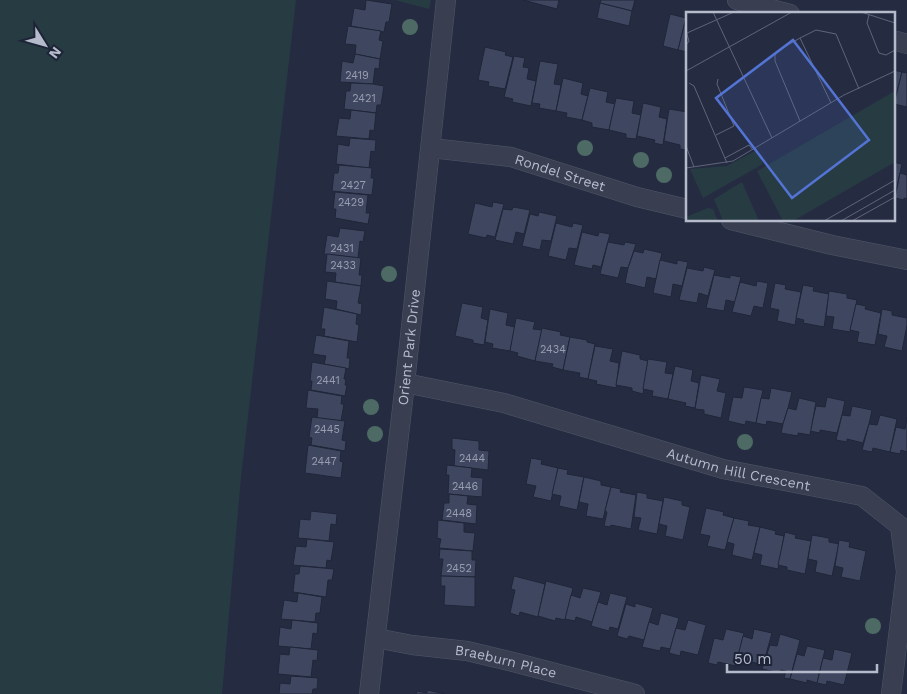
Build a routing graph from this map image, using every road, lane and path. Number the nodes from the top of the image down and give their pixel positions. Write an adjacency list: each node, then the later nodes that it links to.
1 (446, 0): 6 (street, Orient Park Drive)
2 (737, 0): 3 (street)
3 (782, 12)
4 (894, 40): 5 (street)
5 (907, 44)
6 (431, 148): 7 (street, Rondel Street); 10 (street, Orient Park Drive)
7 (686, 209)
8 (735, 221): 9 (street)
9 (907, 260)
10 (405, 383): 11 (street, Orient Park Drive); 14 (street, Autumn Hill Crescent)
11 (376, 638): 12 (street, Orient Park Drive); 13 (street, Braeburn Place)
12 (369, 694)
13 (635, 694)
14 (891, 694)

